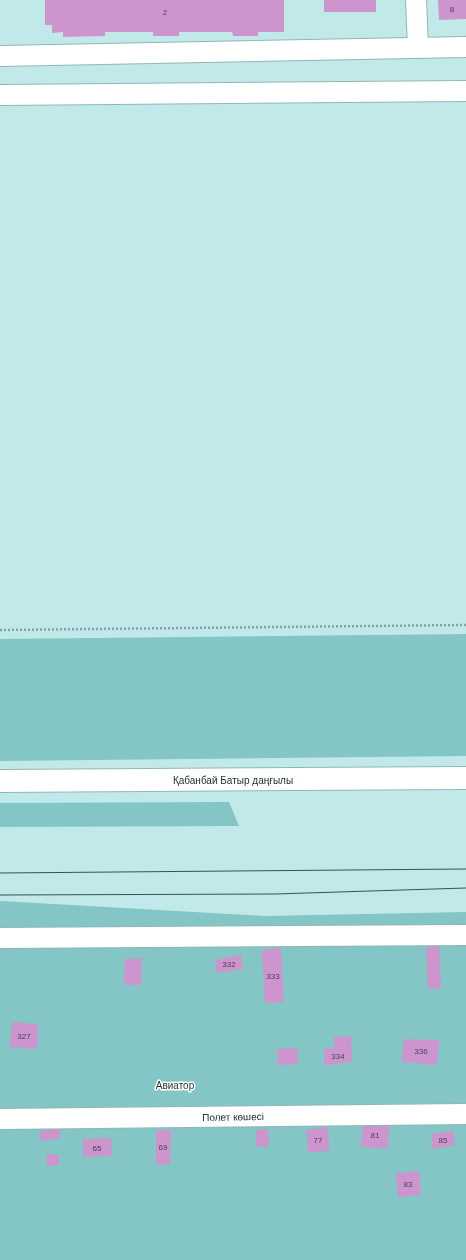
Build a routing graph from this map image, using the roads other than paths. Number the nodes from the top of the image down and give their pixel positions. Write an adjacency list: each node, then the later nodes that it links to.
1 (416, 0): 2 (street)
2 (418, 47): 3 (street); 4 (street)
3 (466, 47)
4 (0, 56)
5 (466, 91): 6 (street)
6 (0, 95)
7 (466, 778): 8 (main road, Қабанбай Батыр даңғылы)
8 (0, 781)
9 (466, 935): 10 (street)
10 (0, 938)
11 (466, 1114): 12 (street, Полет көшесі)
12 (0, 1119)

